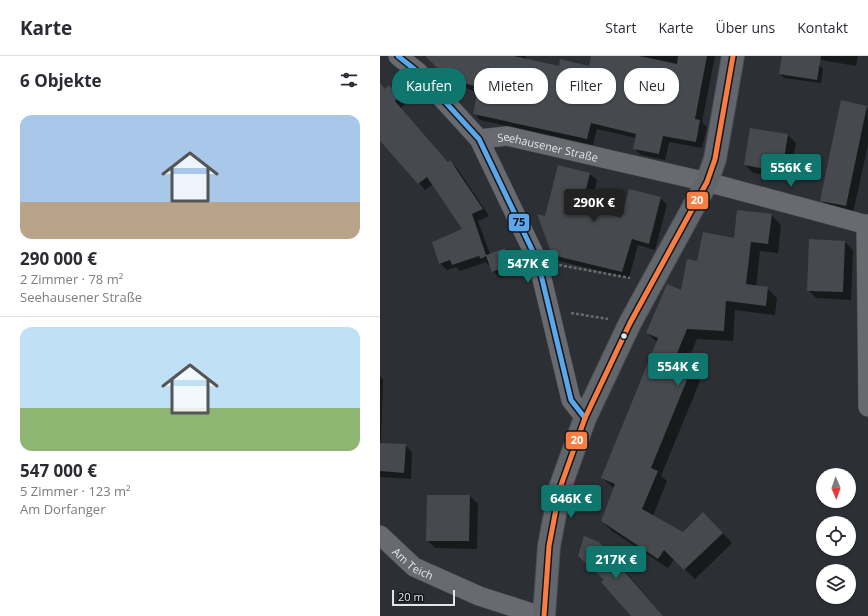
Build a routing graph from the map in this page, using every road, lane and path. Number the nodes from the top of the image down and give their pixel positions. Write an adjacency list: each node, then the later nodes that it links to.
1 (398, 56): 3 (street)
2 (733, 56): 4 (street)
3 (479, 139): 4 (street, Seehausener Straße); 6 (street)
4 (707, 182): 5 (street, Seehausener Straße); 7 (street)
5 (867, 224): 10 (street)
6 (538, 262): 7 (path); 8 (street)
7 (652, 282): 9 (street)
8 (549, 309): 9 (path); 11 (street)
9 (630, 323): 11 (street)
10 (868, 408)
11 (585, 418): 13 (street)
12 (380, 535): 13 (street, Am Teich)
13 (542, 616)

